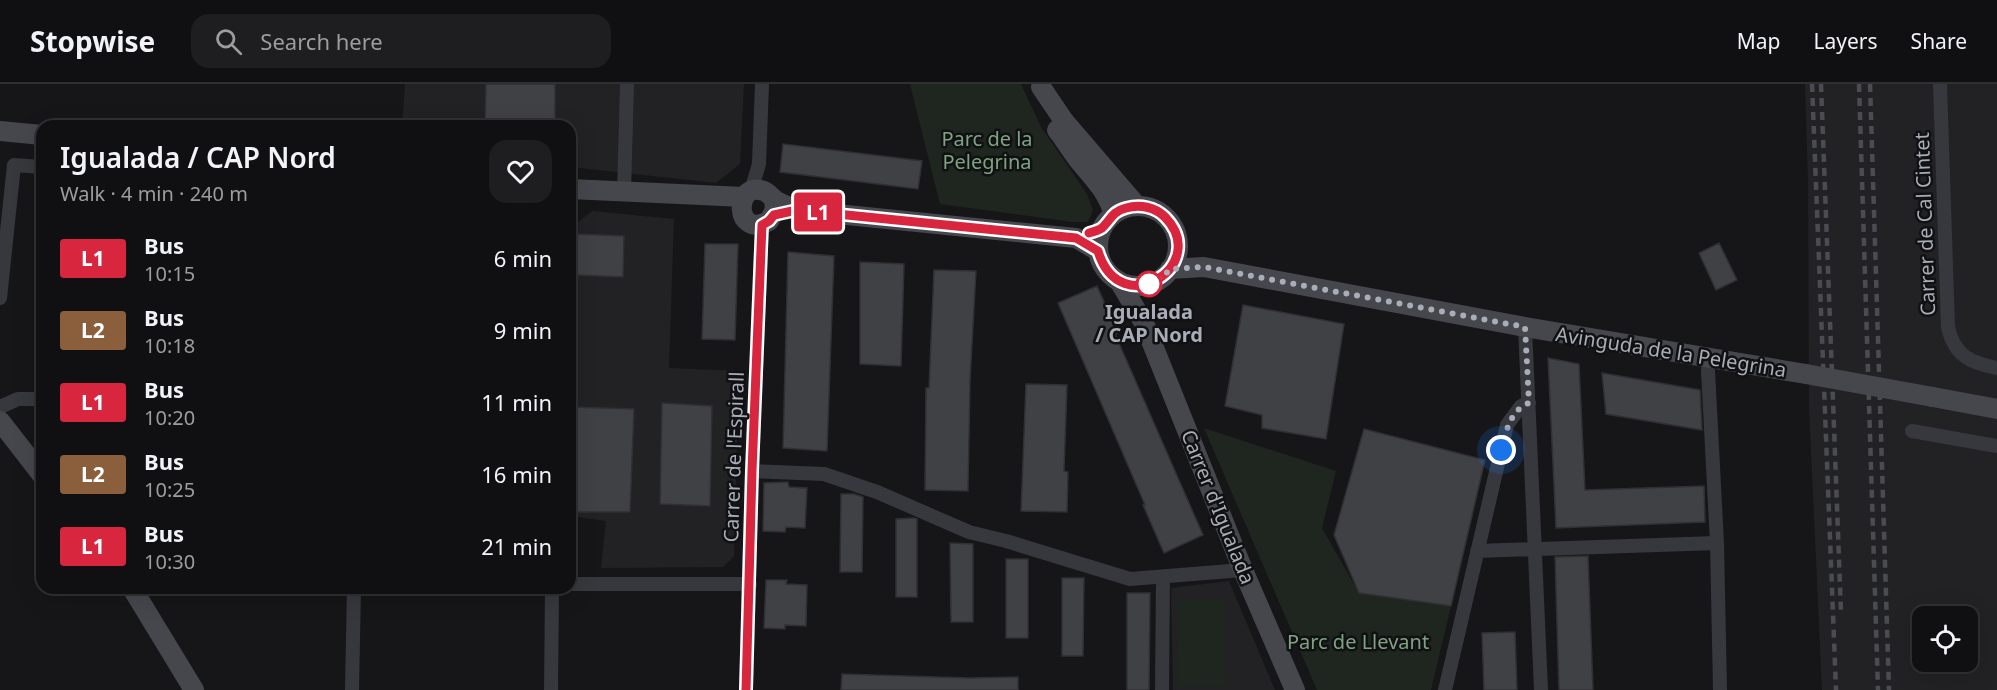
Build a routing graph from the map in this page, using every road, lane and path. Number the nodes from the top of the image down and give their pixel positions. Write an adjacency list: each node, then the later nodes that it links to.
1 (627, 84): 9 (street)
2 (762, 84): 10 (street, Carrer de l'Espirall)
3 (1940, 84): 24 (street, Carrer de Cal Cintet)
4 (1040, 86): 11 (street); 12 (street)
5 (0, 130): 6 (street)
6 (36, 134)
7 (36, 167): 20 (street)
8 (576, 189): 9 (street)
9 (624, 192): 10 (street)
10 (759, 205): 13 (street); 33 (street, Carrer de l'Espirall)
11 (1137, 206): 12 (street); 14 (street)
12 (1108, 221): 13 (street); 15 (street)
13 (1076, 238): 15 (street)
14 (1178, 247): 16 (street, Avinguda de la Pelegrina); 17 (street)
15 (1098, 251): 18 (street)
16 (1204, 267): 17 (street, Avinguda de la Pelegrina); 22 (street, Avinguda de la Pelegrina)
17 (1170, 269): 19 (street, Avinguda de la Pelegrina)
18 (1119, 281): 19 (street); 21 (street, Carrer d'Igualada)
19 (1142, 286): 21 (street, Carrer d'Igualada)
20 (0, 298)
21 (1144, 323): 37 (street, Carrer d'Igualada)
22 (1525, 327): 23 (street, Avinguda de la Pelegrina); 26 (street)
23 (1709, 358): 28 (street, Avinguda de la Pelegrina, bridge); 34 (street)
24 (1997, 368)
25 (36, 399): 27 (street)
26 (1529, 403): 35 (street); 36 (street)
27 (0, 407)
28 (1997, 409)
29 (0, 421): 32 (street)
30 (1912, 432): 31 (street)
31 (1997, 446)
32 (36, 467)
33 (752, 471): 38 (street); 40 (street, Carrer de l'Espirall)
34 (1717, 543): 35 (street); 52 (street)
35 (1533, 548): 36 (street); 51 (street)
36 (1477, 551): 50 (street)
37 (1243, 570): 38 (street); 49 (street, Carrer d'Igualada)
38 (1163, 577): 48 (street)
39 (576, 584): 40 (street)
40 (750, 584): 47 (street, Carrer de l'Espirall)
41 (136, 594): 44 (street)
42 (354, 594): 45 (street)
43 (552, 594): 46 (street)
44 (194, 690)
45 (352, 690)
46 (551, 690)
47 (746, 690)
48 (1162, 690)
49 (1295, 690)
50 (1445, 690)
51 (1541, 690)
52 (1720, 690)

